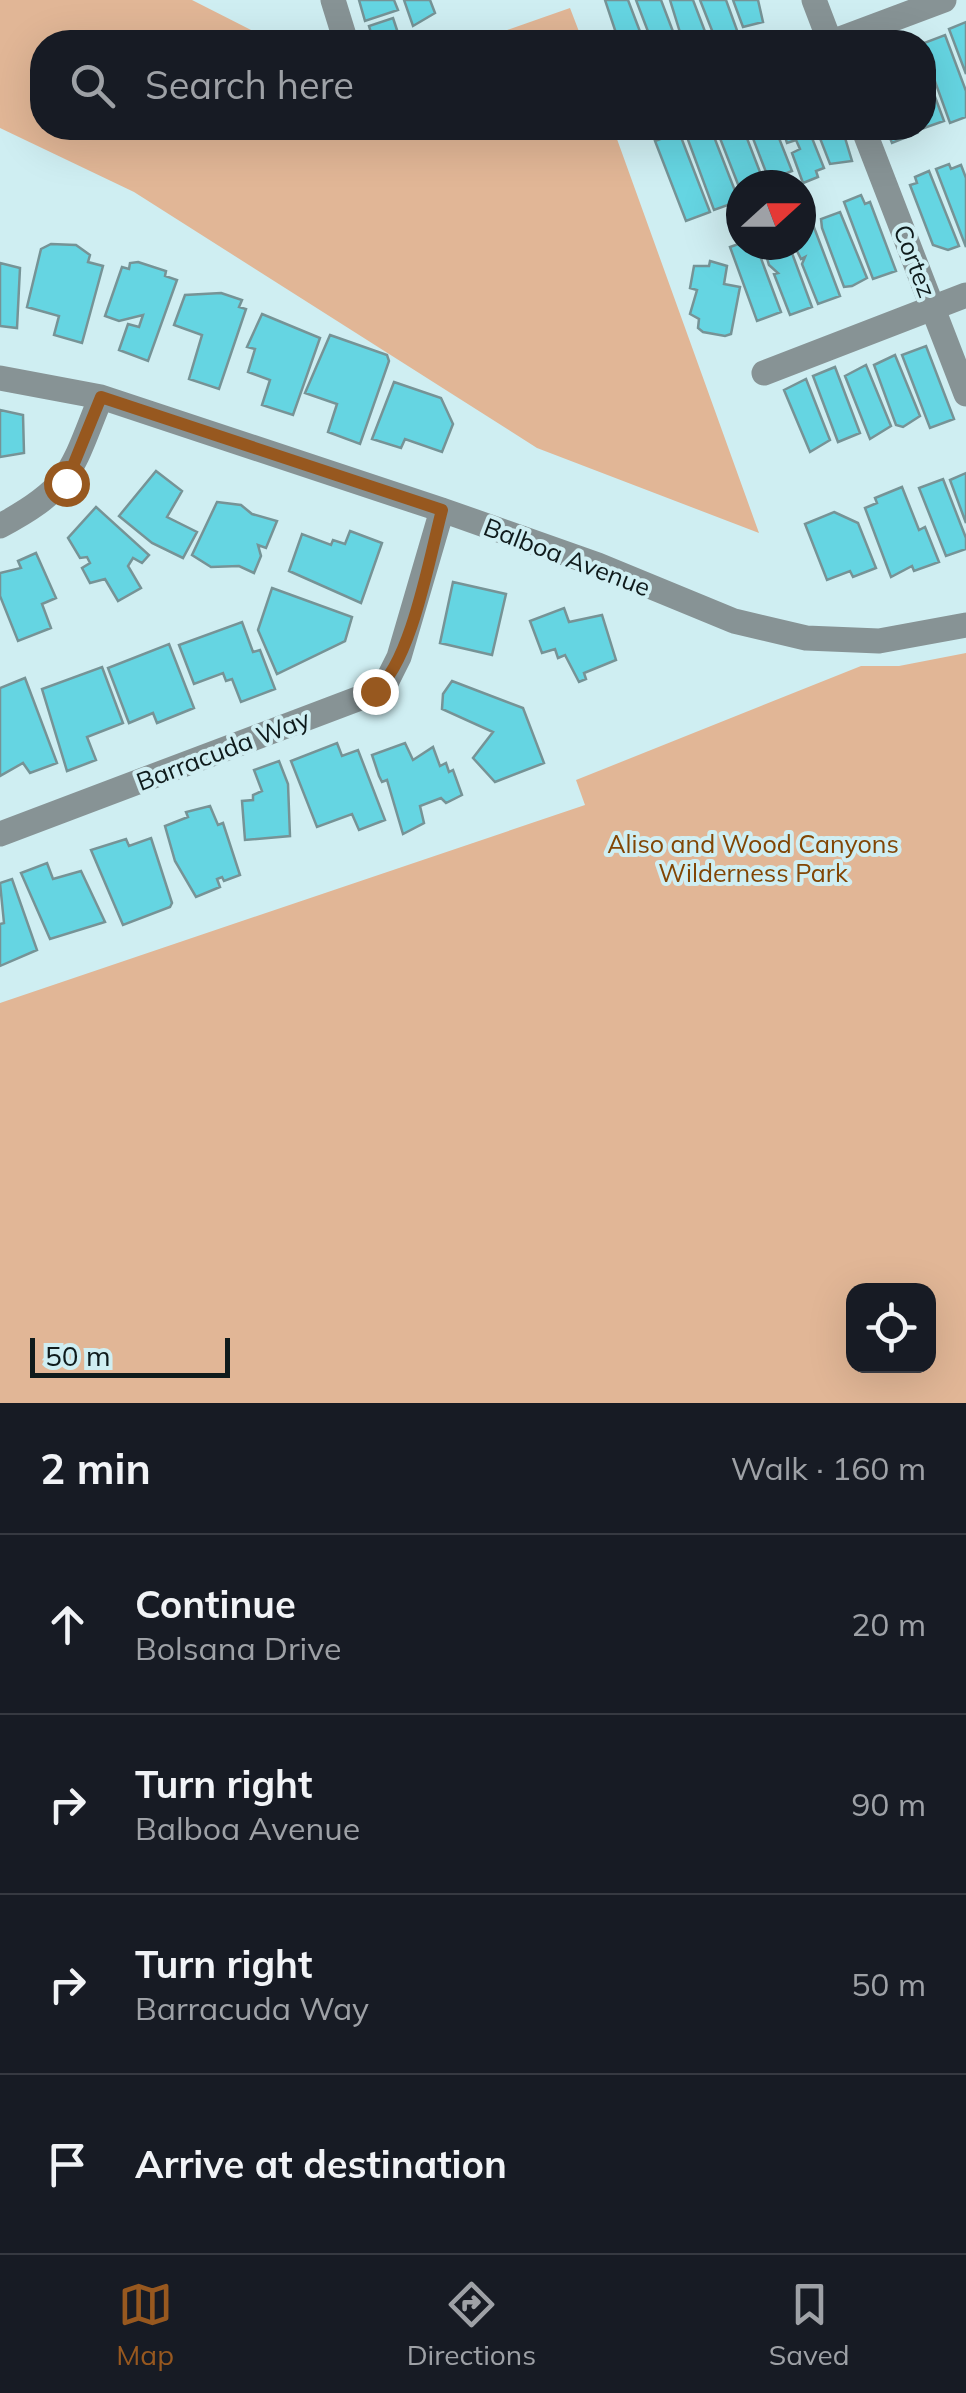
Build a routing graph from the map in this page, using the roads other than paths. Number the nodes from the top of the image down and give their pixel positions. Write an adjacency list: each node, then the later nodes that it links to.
1 (333, 0): 4 (street)
2 (814, 0): 5 (street)
3 (944, 0): 6 (street)
4 (342, 30)
5 (826, 30)
6 (863, 30)
7 (868, 140): 9 (street, Cortez)
8 (966, 294): 9 (street)
9 (933, 308): 10 (street); 12 (street, Cortez)
10 (764, 372)
11 (0, 378): 13 (street, Balboa Avenue)
12 (966, 394)
13 (101, 397): 14 (street, Balboa Avenue); 15 (street)
14 (442, 510): 16 (street, Balboa Avenue); 17 (street, Barracuda Way)
15 (0, 526)
16 (966, 626)
17 (0, 834)

